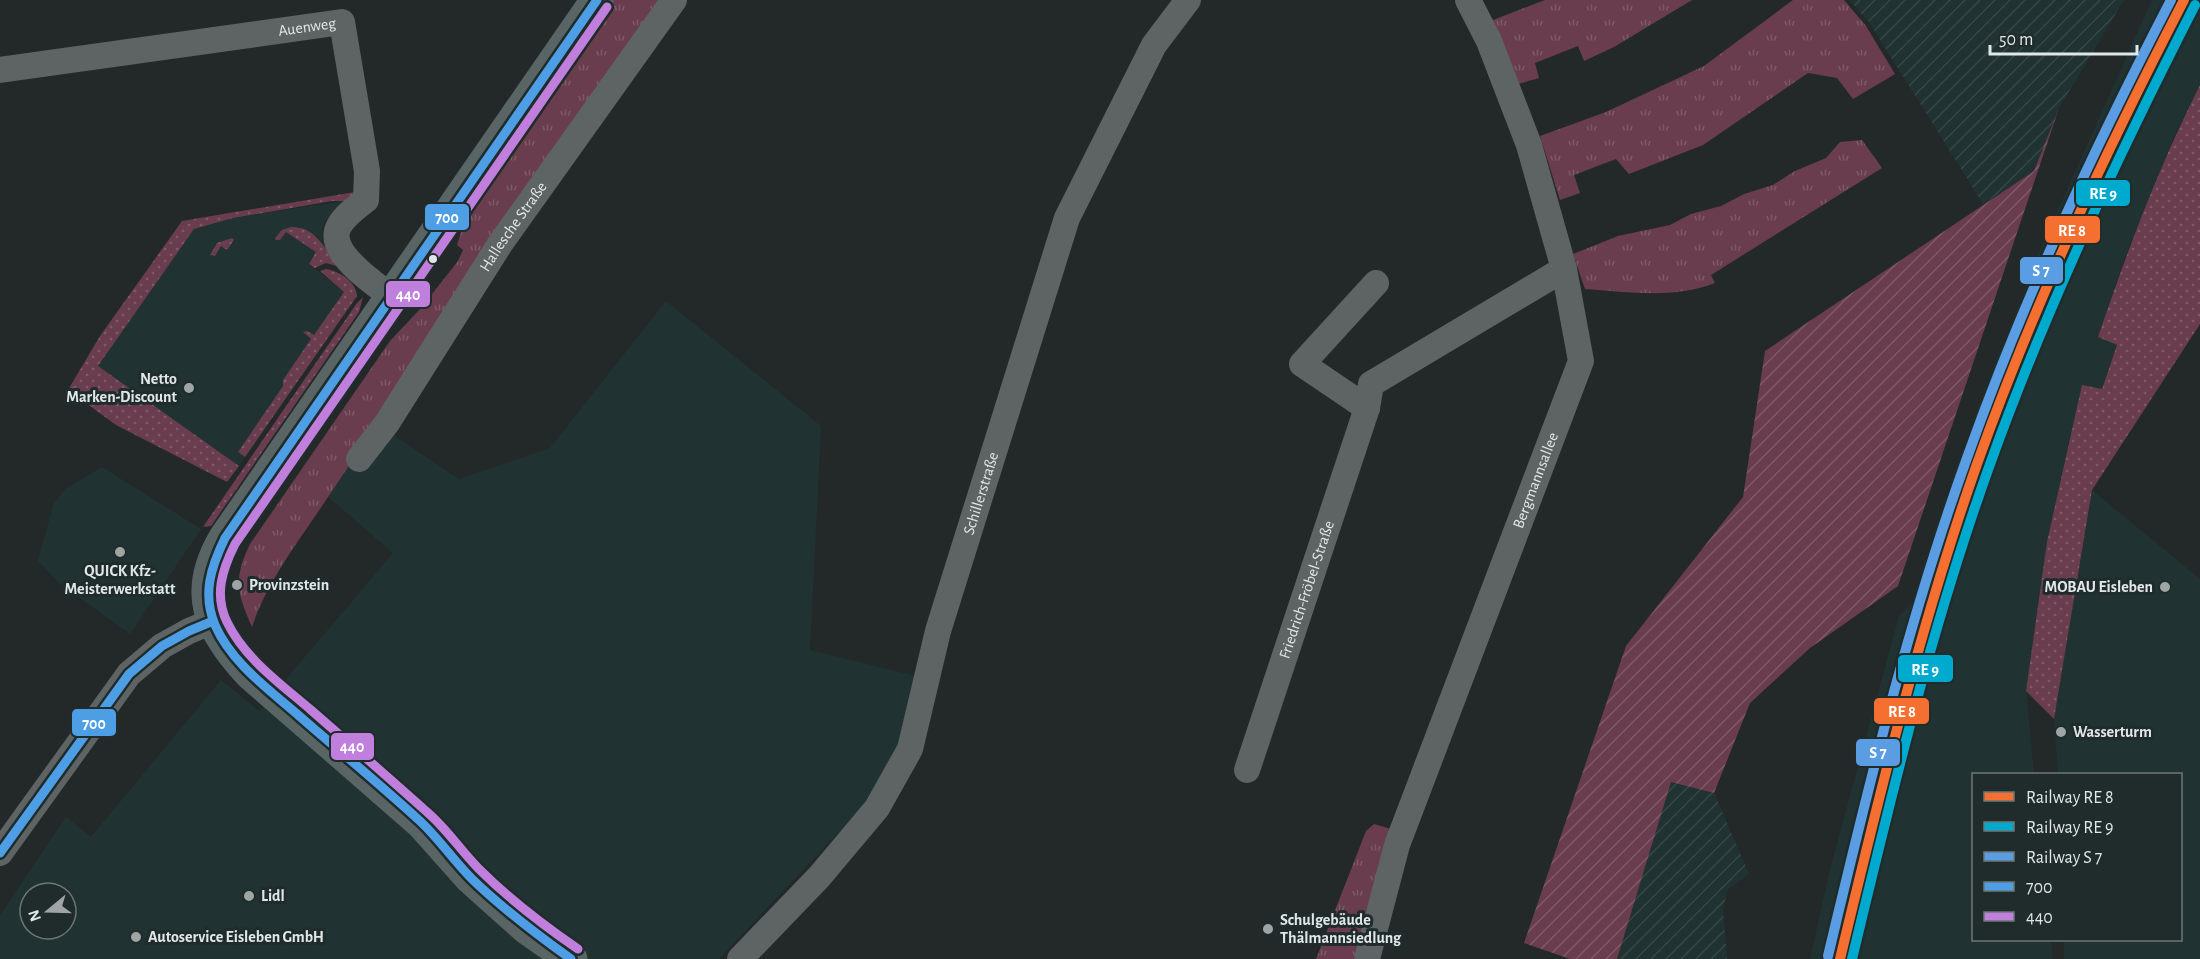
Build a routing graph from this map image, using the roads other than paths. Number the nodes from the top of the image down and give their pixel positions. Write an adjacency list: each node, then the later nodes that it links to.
1 (597, 0): 8 (main road)
2 (674, 0): 10 (street, Hallesche Straße)
3 (1188, 0): 15 (street, Schillerstraße)
4 (1468, 0): 6 (street, Bergmannsallee)
5 (0, 70): 8 (street, Auenweg)
6 (1564, 269): 9 (street, Friedrich-Fröbel-Straße); 16 (street, Bergmannsallee)
7 (1376, 283): 9 (street)
8 (392, 297): 11 (main road)
9 (1367, 408): 12 (street, Friedrich-Fröbel-Straße)
10 (359, 459)
11 (213, 621): 13 (street); 14 (main road)
12 (1247, 770)
13 (0, 853)
14 (570, 959)
15 (740, 959)
16 (1367, 959)

